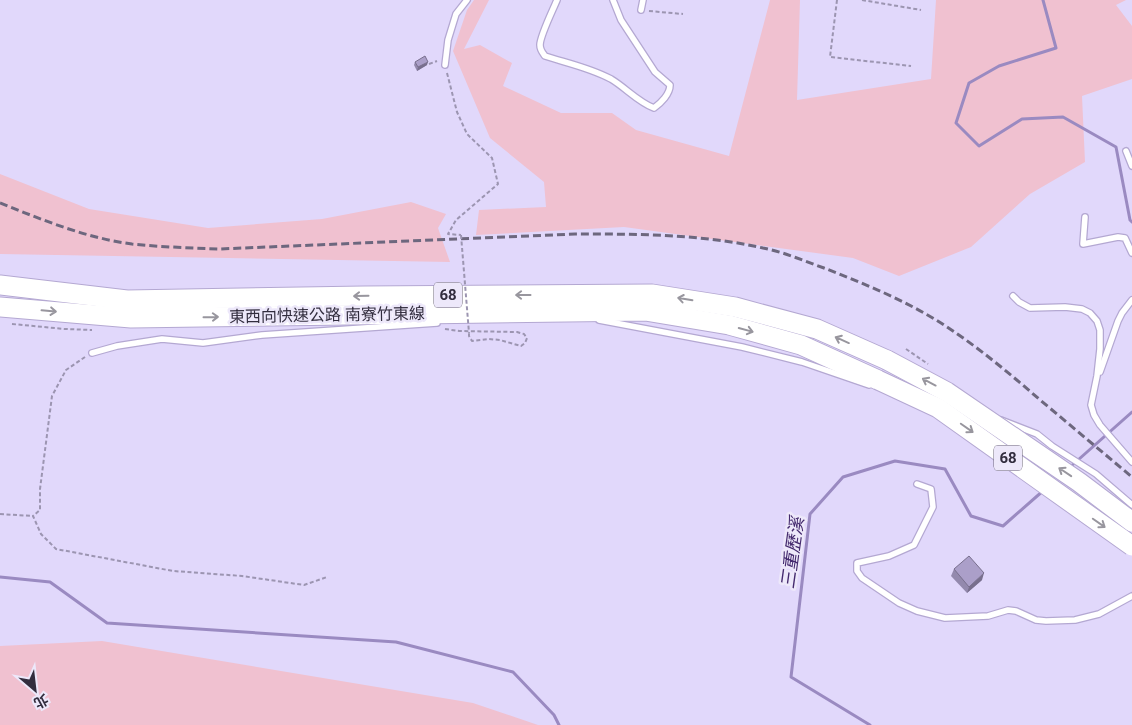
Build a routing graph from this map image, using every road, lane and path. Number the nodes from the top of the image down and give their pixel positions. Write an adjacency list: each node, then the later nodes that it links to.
1 (467, 0): 10 (lane)
2 (557, 0): 3 (lane)
3 (613, 0)
4 (642, 0): 7 (lane)
5 (837, 0): 11 (path)
6 (862, 0): 8 (path)
7 (641, 10): 9 (path)
8 (921, 10)
9 (683, 14)
10 (445, 65): 23 (path, bridge)
11 (911, 66)
12 (1126, 151): 13 (lane)
13 (1132, 166)
14 (1084, 217): 15 (lane)
15 (1132, 253)
16 (0, 285): 38 (highway, 東西向快速公路 南寮竹東線 / 68, one-way to 16, bridge)
17 (1013, 296): 26 (lane)
18 (1132, 300): 26 (lane)
19 (0, 307): 39 (highway, 東西向快速公路 南寮竹東線 / 68, one-way to 39, bridge)
20 (581, 319): 22 (lane)
21 (590, 319): 27 (lane)
22 (488, 320)
23 (431, 323): 24 (lane); 25 (lane)
24 (441, 323)
25 (92, 353): 37 (path)
26 (1095, 384): 29 (lane)
27 (948, 407)
28 (957, 409): 33 (lane)
29 (1120, 449): 30 (lane); 31 (lane)
30 (1115, 454)
31 (1132, 462)
32 (1101, 469): 33 (lane)
33 (1096, 474): 35 (lane)
34 (917, 484): 41 (lane)
35 (1132, 505)
36 (0, 514): 37 (path)
37 (33, 516): 40 (path)
38 (1132, 522)
39 (1132, 546)
40 (326, 577)
41 (1132, 596)

